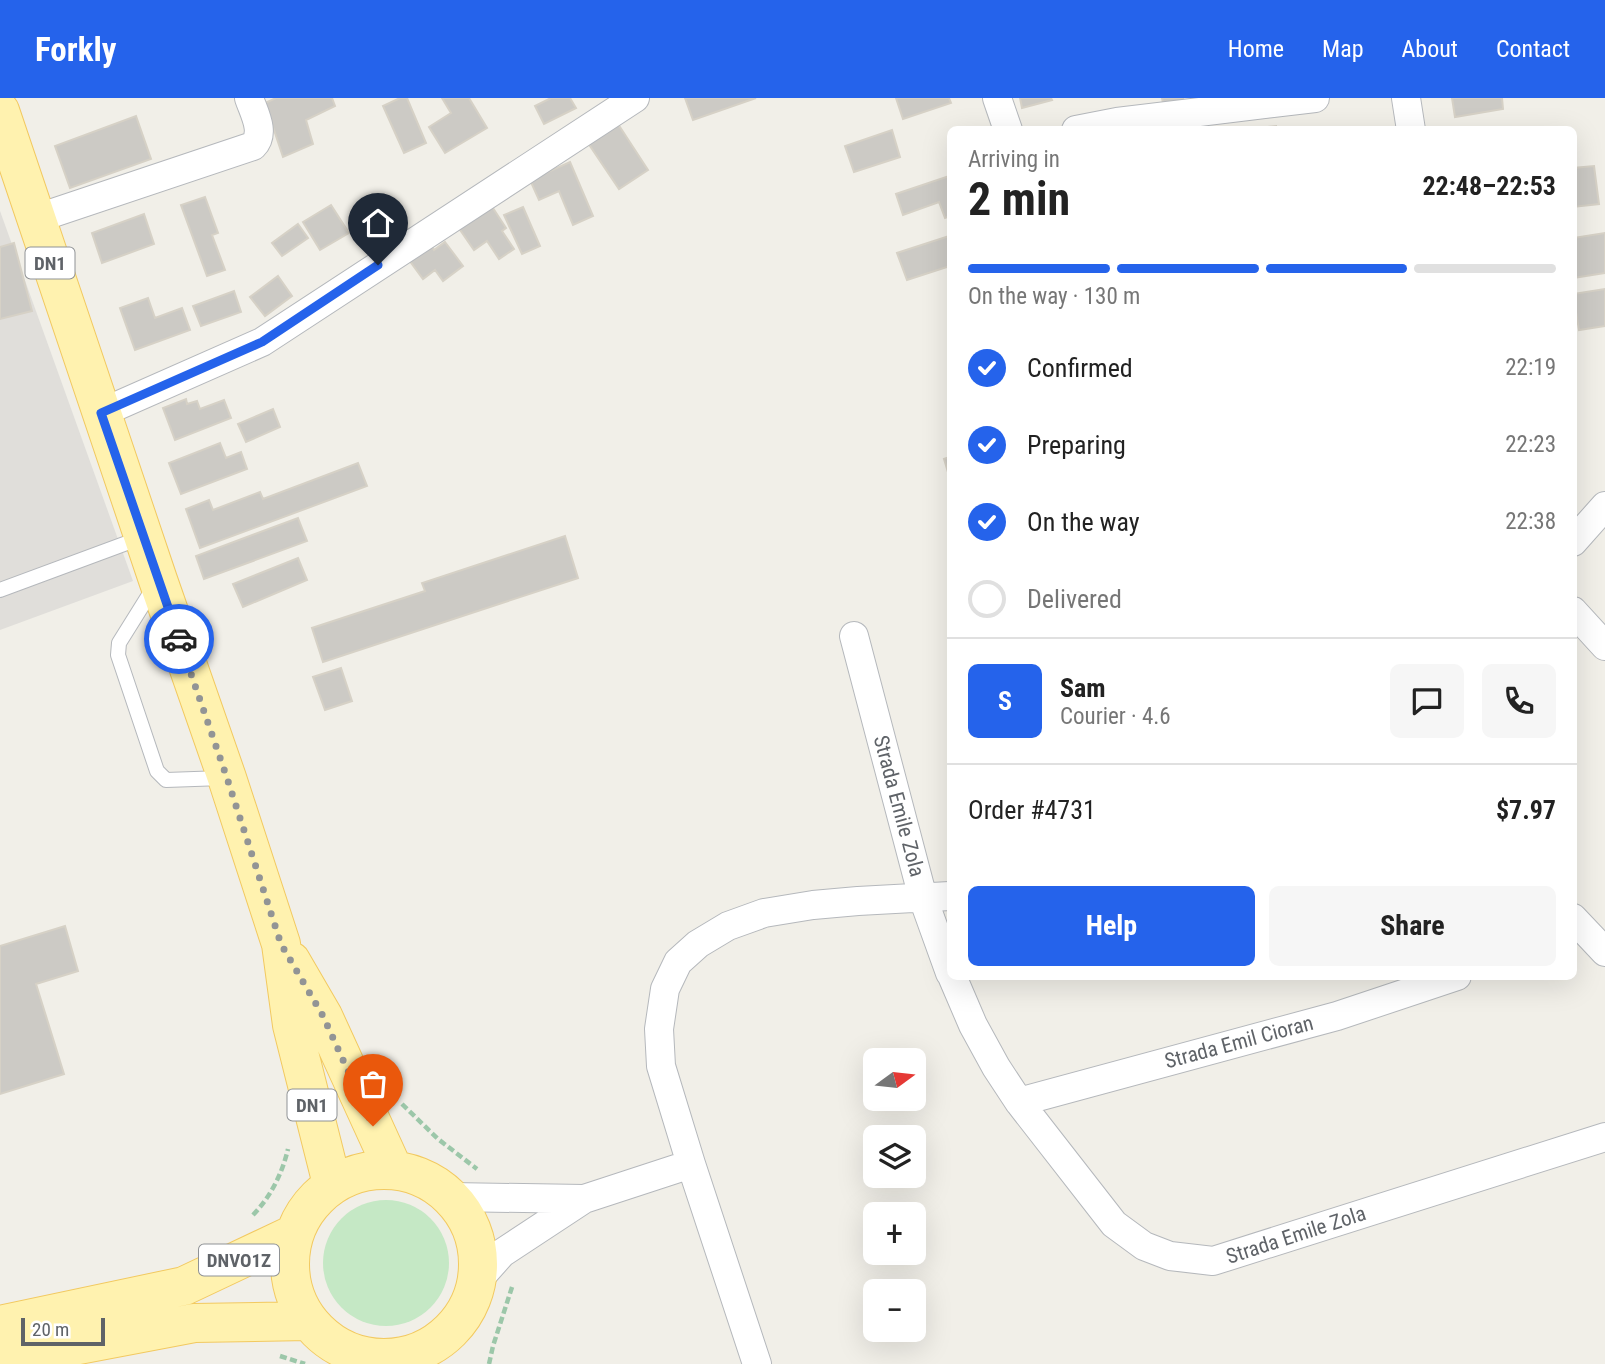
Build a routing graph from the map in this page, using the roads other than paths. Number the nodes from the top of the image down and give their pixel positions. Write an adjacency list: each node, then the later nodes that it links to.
1 (249, 98): 10 (street)
2 (635, 98): 11 (street)
3 (997, 98): 7 (street)
4 (1315, 98): 8 (street)
5 (1406, 98): 9 (street)
6 (0, 111): 10 (main road, DN1)
7 (1007, 126)
8 (1096, 126)
9 (1410, 126)
10 (35, 219): 11 (main road, DN1)
11 (101, 413): 13 (main road, DN1)
12 (1605, 506): 14 (street)
13 (144, 536): 15 (main road, DN1); 16 (lane)
14 (1577, 538)
15 (158, 580): 20 (main road, DN1); 20 (lane)
16 (0, 590)
17 (1577, 615): 19 (street)
18 (853, 636): 21 (street, Strada Emile Zola)
19 (1605, 646)
20 (227, 778): 22 (main road, DN1)
21 (937, 897): 23 (street, Strada Emile Zola); 28 (street)
22 (281, 944): 29 (main road, DN1); 30 (main road, DN1)
23 (947, 953)
24 (953, 980): 26 (street, Strada Emile Zola)
25 (1445, 980): 26 (street, Strada Emil Cioran)
26 (1018, 1102): 27 (street, Strada Emile Zola)
27 (1605, 1137)
28 (691, 1164): 32 (street); 40 (street)
29 (393, 1169): 30 (main road); 31 (main road)
30 (332, 1184): 33 (main road)
31 (450, 1197): 32 (street); 34 (main road)
32 (584, 1199): 34 (street)
33 (293, 1234): 35 (main road); 36 (main road, DNVO1Z)
34 (477, 1281): 37 (main road)
35 (308, 1321): 38 (main road); 39 (main road)
36 (0, 1325)
37 (450, 1349): 39 (main road)
38 (0, 1360)
39 (381, 1361)
40 (757, 1364)

